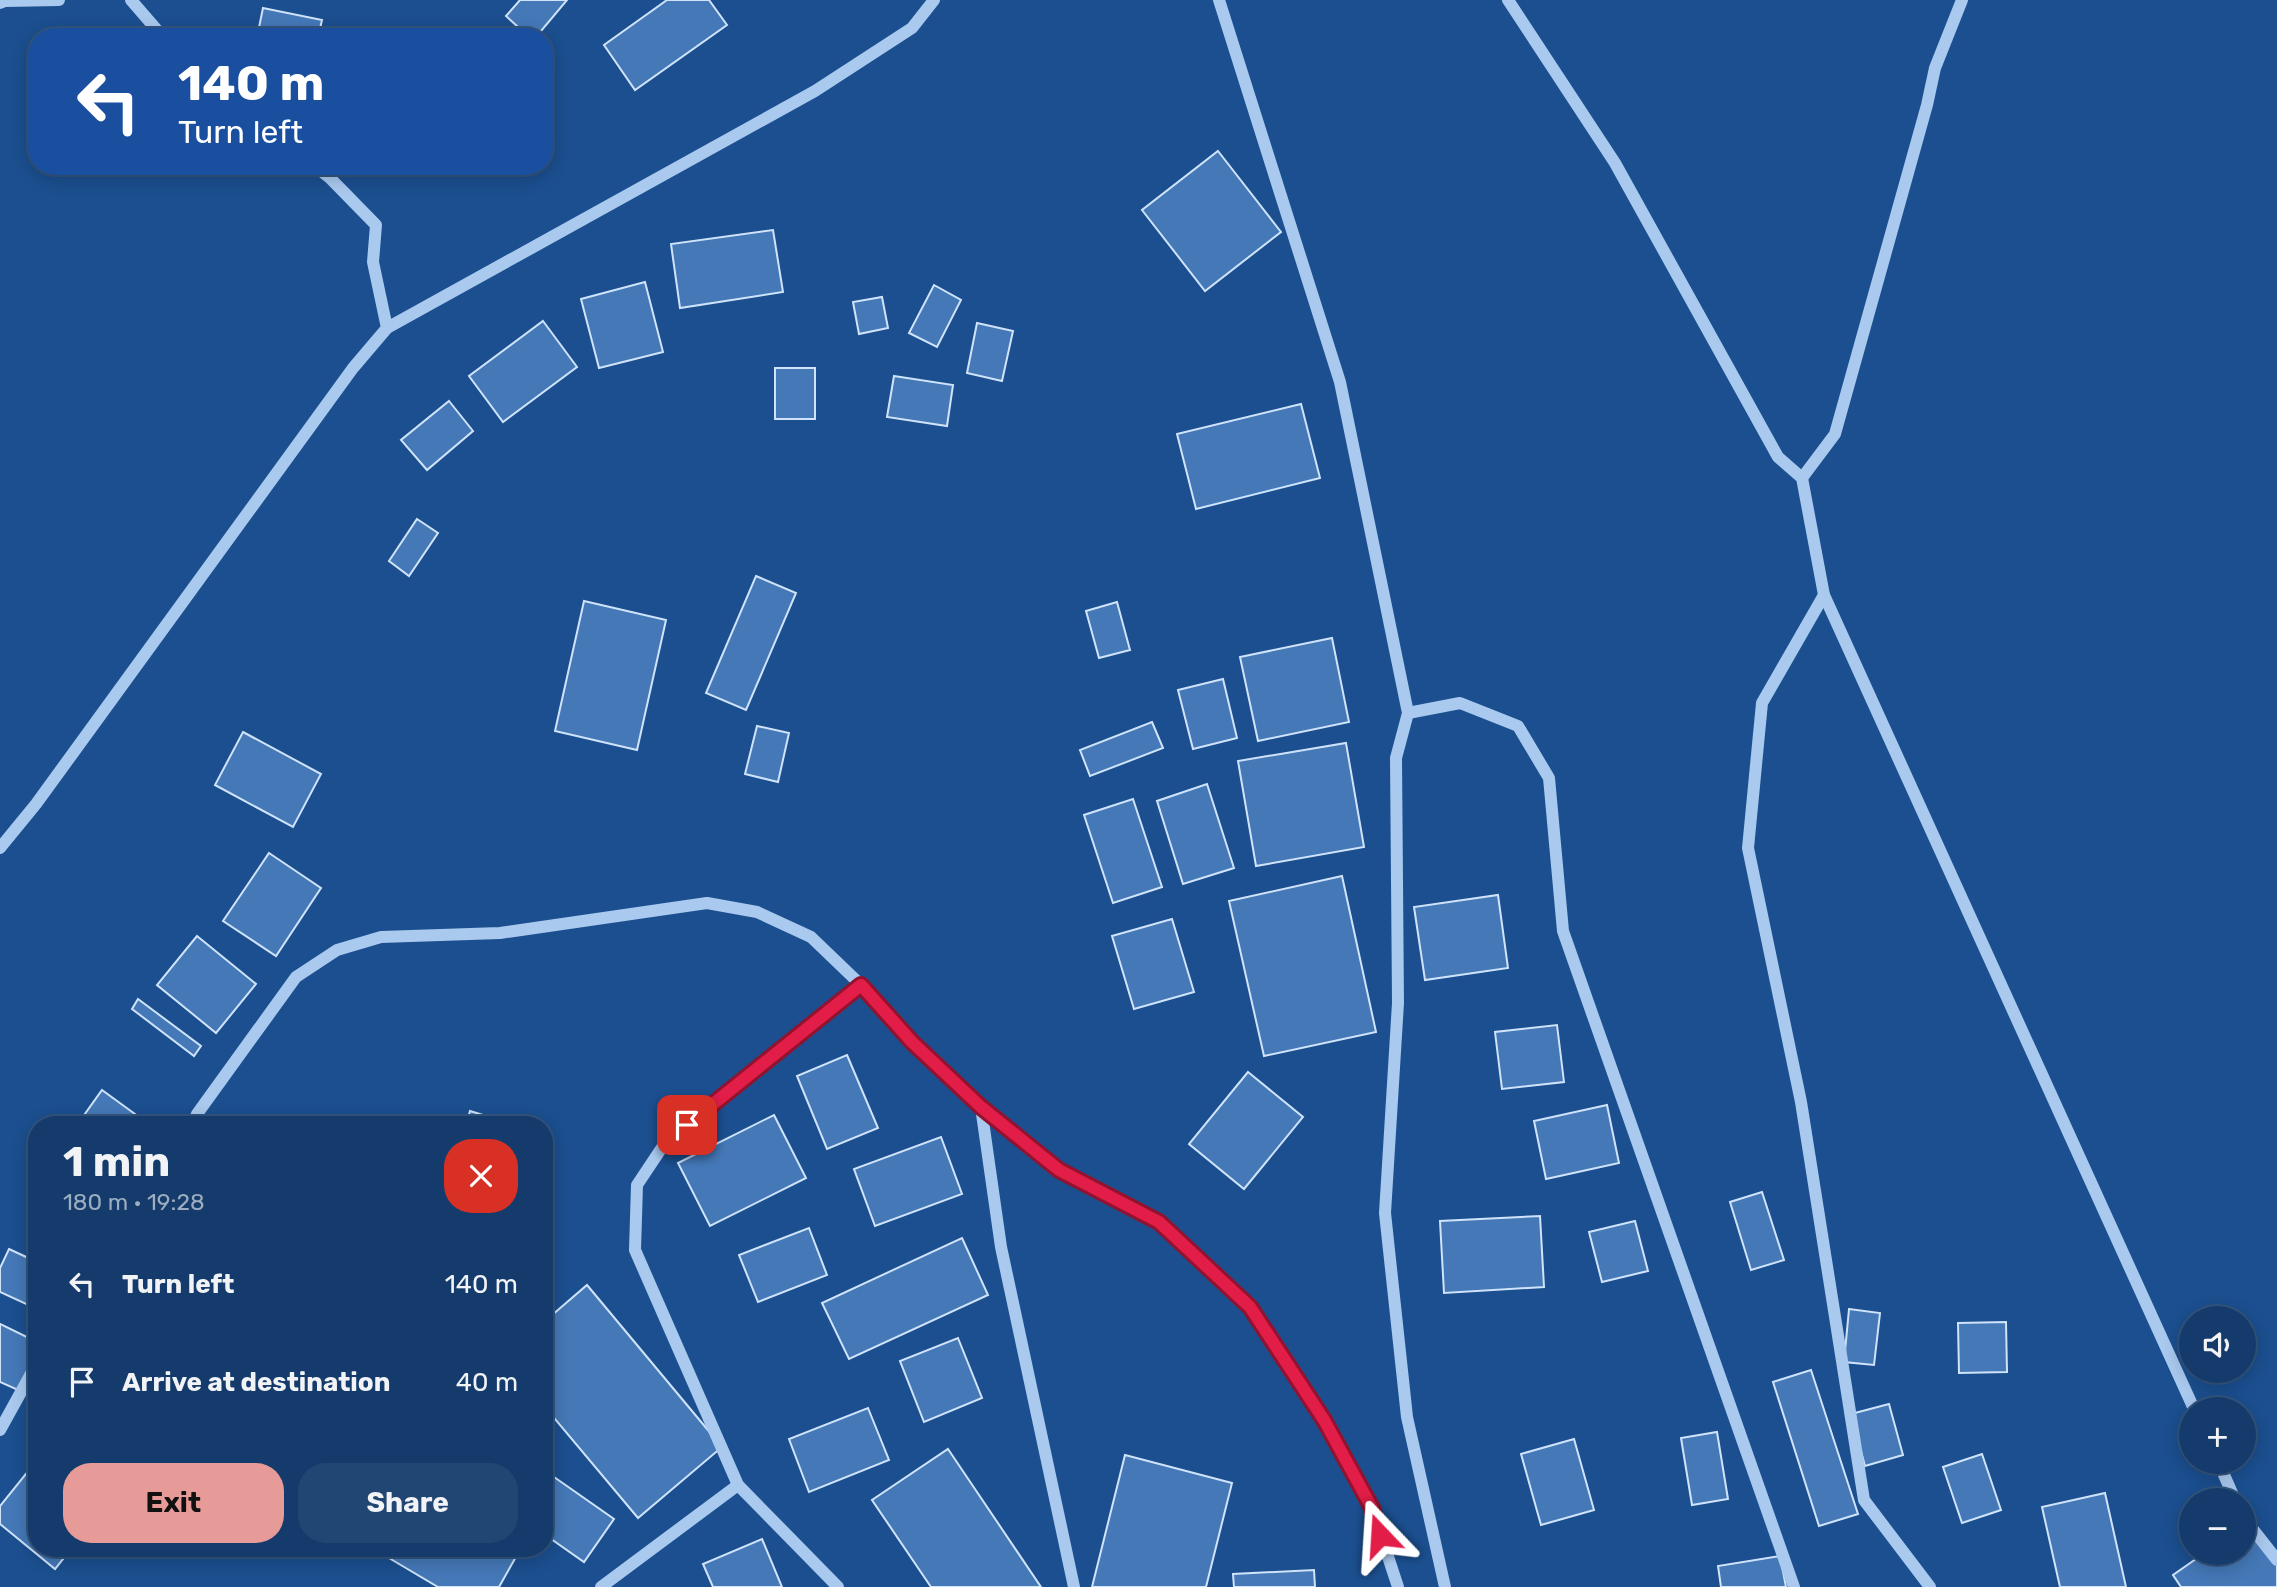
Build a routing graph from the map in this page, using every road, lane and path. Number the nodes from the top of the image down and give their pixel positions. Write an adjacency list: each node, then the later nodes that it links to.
1 (59, 0): 7 (street)
2 (131, 0): 8 (street)
3 (934, 0): 10 (street)
4 (1219, 0): 13 (street)
5 (1508, 0): 11 (street)
6 (1962, 0): 11 (street)
7 (0, 3)
8 (155, 28)
9 (326, 175): 10 (street)
10 (387, 328): 14 (street)
11 (1802, 478): 12 (street)
12 (1824, 595): 19 (street); 30 (street)
13 (1408, 713): 28 (street); 29 (street)
14 (0, 848)
15 (861, 985): 16 (street); 17 (street); 21 (street)
16 (981, 1107): 26 (street); 27 (street)
17 (196, 1116)
18 (28, 1379): 20 (street)
19 (2189, 1397)
20 (0, 1430)
21 (738, 1485): 24 (street); 25 (street)
22 (2256, 1533): 23 (street)
23 (2277, 1560)
24 (601, 1587)
25 (838, 1587)
26 (1074, 1587)
27 (1398, 1587)
28 (1445, 1587)
29 (1794, 1587)
30 (1930, 1587)

